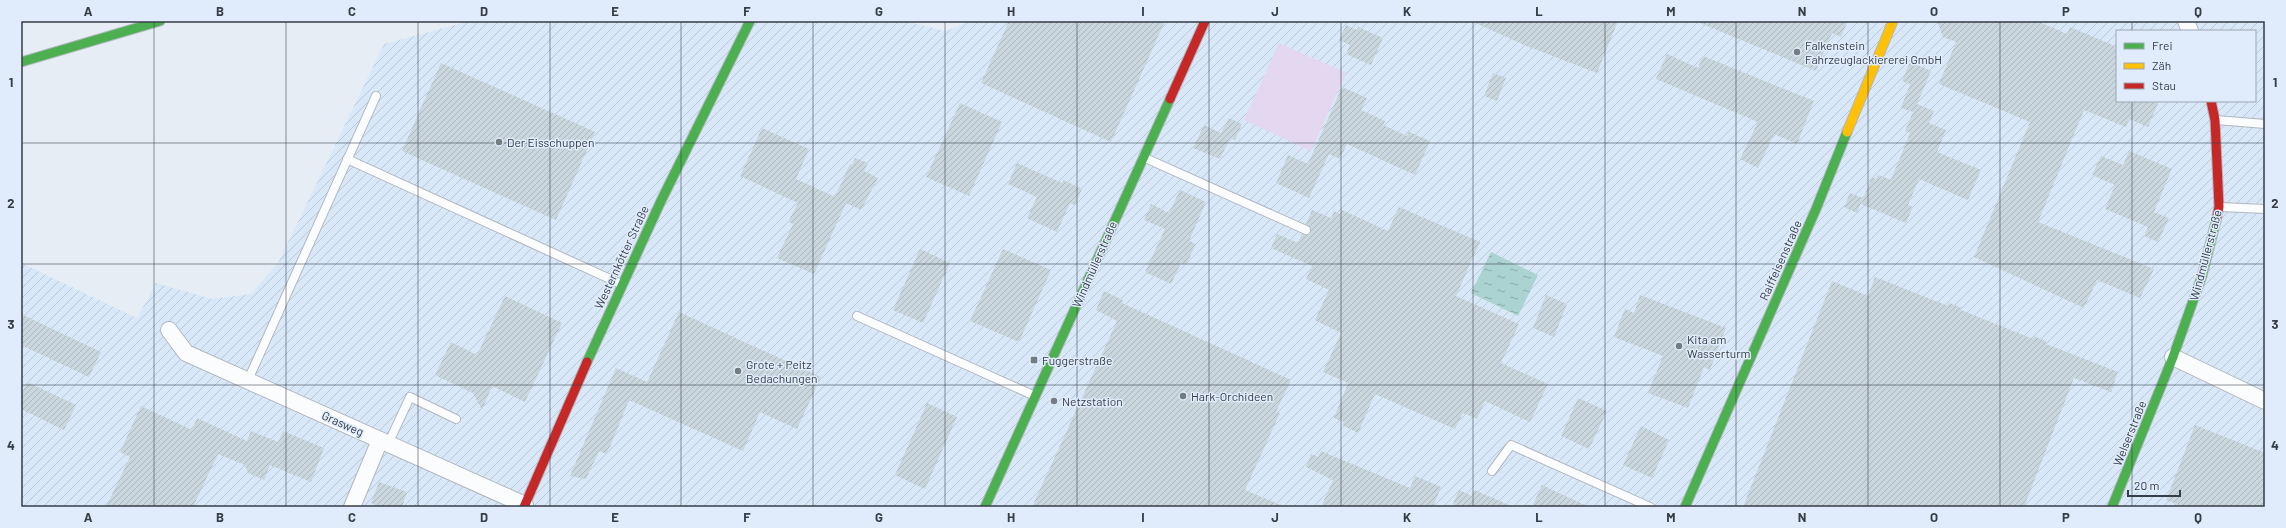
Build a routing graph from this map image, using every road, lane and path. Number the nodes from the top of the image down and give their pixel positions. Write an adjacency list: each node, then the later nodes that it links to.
1 (160, 21): 5 (street)
2 (750, 21): 15 (street, Westernkötter Straße)
3 (1205, 21): 10 (street, Windmüllerstraße)
4 (1893, 21): 29 (street, Raiffeisenstraße)
5 (21, 62)
6 (376, 96): 11 (lane)
7 (2211, 102): 8 (street, Windmüllerstraße)
8 (2215, 120): 9 (lane); 12 (street, Windmüllerstraße)
9 (2265, 124)
10 (1143, 157): 14 (lane); 20 (street, Windmüllerstraße)
11 (347, 159): 15 (lane); 19 (lane)
12 (2219, 207): 13 (lane); 18 (street, Windmüllerstraße)
13 (2265, 209)
14 (1306, 230)
15 (621, 284): 25 (street, Westernkötter Straße)
16 (857, 316): 20 (lane)
17 (169, 330): 19 (street, Grasweg)
18 (2171, 363): 21 (street); 30 (street, Welserstraße)
19 (248, 380): 23 (street, Grasweg)
20 (1035, 396): 27 (street, Windmüllerstraße)
21 (2265, 401)
22 (456, 419): 23 (lane)
23 (384, 442): 25 (street, Grasweg); 26 (street)
24 (1492, 471): 28 (lane)
25 (525, 506)
26 (352, 507)
27 (985, 507)
28 (1650, 507)
29 (1685, 507)
30 (2112, 507)

